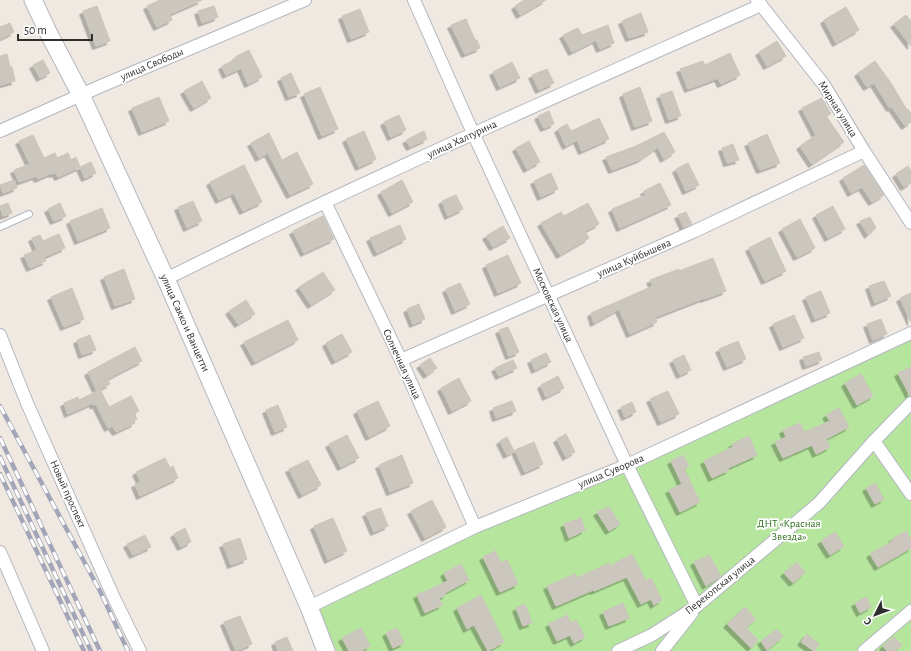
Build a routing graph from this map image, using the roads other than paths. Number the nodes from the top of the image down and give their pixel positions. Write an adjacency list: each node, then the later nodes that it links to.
1 (33, 0): 5 (main road, улица Сакко и Ванцетти)
2 (305, 0): 5 (street, улица Свободы)
3 (414, 0): 7 (street, Московская улица)
4 (759, 2): 7 (street, улица Халтурина); 8 (street, Мирная улица)
5 (81, 95): 6 (street, улица Свободы); 13 (main road, улица Сакко и Ванцетти)
6 (0, 132)
7 (473, 133): 9 (street, улица Халтурина); 14 (street, Московская улица)
8 (864, 151): 11 (street, Мирная улица); 14 (street, улица Куйбышева)
9 (325, 202): 13 (street, улица Халтурина); 17 (street, Солнечная улица)
10 (29, 214): 12 (lane)
11 (911, 223)
12 (0, 227)
13 (166, 279): 25 (main road, улица Сакко и Ванцетти)
14 (548, 296): 17 (street, улица Куйбышева); 20 (street, Московская улица)
15 (911, 332): 20 (street, улица Суворова)
16 (0, 335): 28 (street, Новый проспект)
17 (401, 360): 22 (street, Солнечная улица)
18 (911, 403): 19 (street, Перекопская улица)
19 (874, 441): 21 (street); 24 (street, Перекопская улица)
20 (627, 465): 22 (street, улица Суворова); 24 (street, Московская улица)
21 (911, 494)
22 (475, 527): 25 (street, улица Суворова)
23 (0, 552): 27 (street)
24 (697, 606): 30 (street, Перекопская улица); 31 (street)
25 (309, 607): 29 (main road, улица Сакко и Ванцетти)
26 (911, 611): 32 (street)
27 (43, 651)
28 (140, 651)
29 (326, 651)
30 (618, 651)
31 (662, 651)
32 (864, 651)

